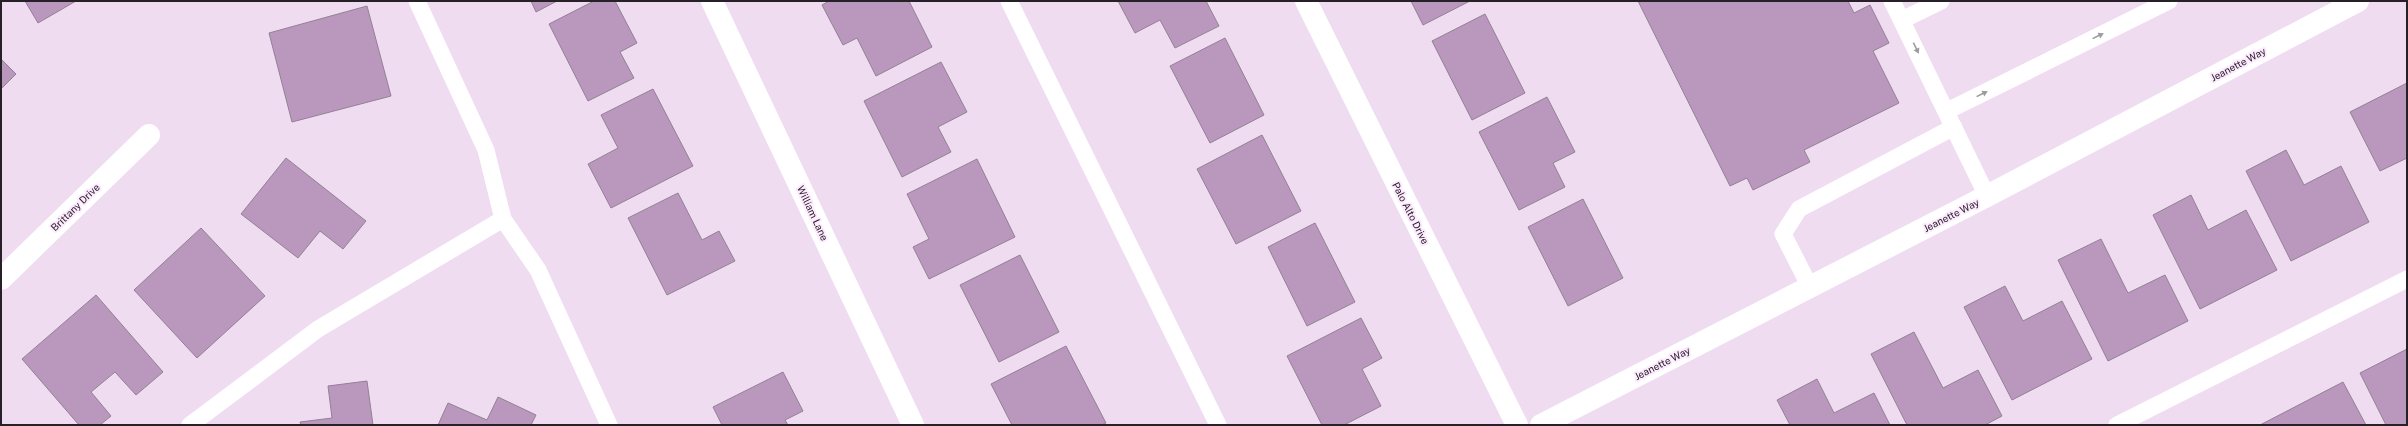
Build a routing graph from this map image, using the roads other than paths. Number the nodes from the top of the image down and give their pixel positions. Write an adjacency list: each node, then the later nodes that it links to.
1 (417, 1): 14 (lane)
2 (712, 1): 20 (street, William Lane)
3 (1009, 1): 21 (lane)
4 (1306, 1): 22 (street, Palo Alto Drive)
5 (1892, 1): 9 (lane)
6 (1941, 1): 9 (lane)
7 (2169, 1): 10 (lane, one-way to 7)
8 (2358, 1): 13 (street, Jeanette Way)
9 (1902, 20): 10 (lane, one-way to 10)
10 (1947, 111): 11 (lane)
11 (1954, 127): 13 (lane); 17 (lane)
12 (149, 135): 15 (street, Brittany Drive)
13 (1987, 196): 17 (street, Jeanette Way)
14 (504, 220): 18 (lane); 19 (lane)
15 (1, 279)
16 (2407, 279): 24 (lane)
17 (1810, 287): 23 (street, Jeanette Way)
18 (190, 425)
19 (609, 425)
20 (913, 425)
21 (1218, 425)
22 (1517, 425)
23 (1542, 425)
24 (2117, 425)

